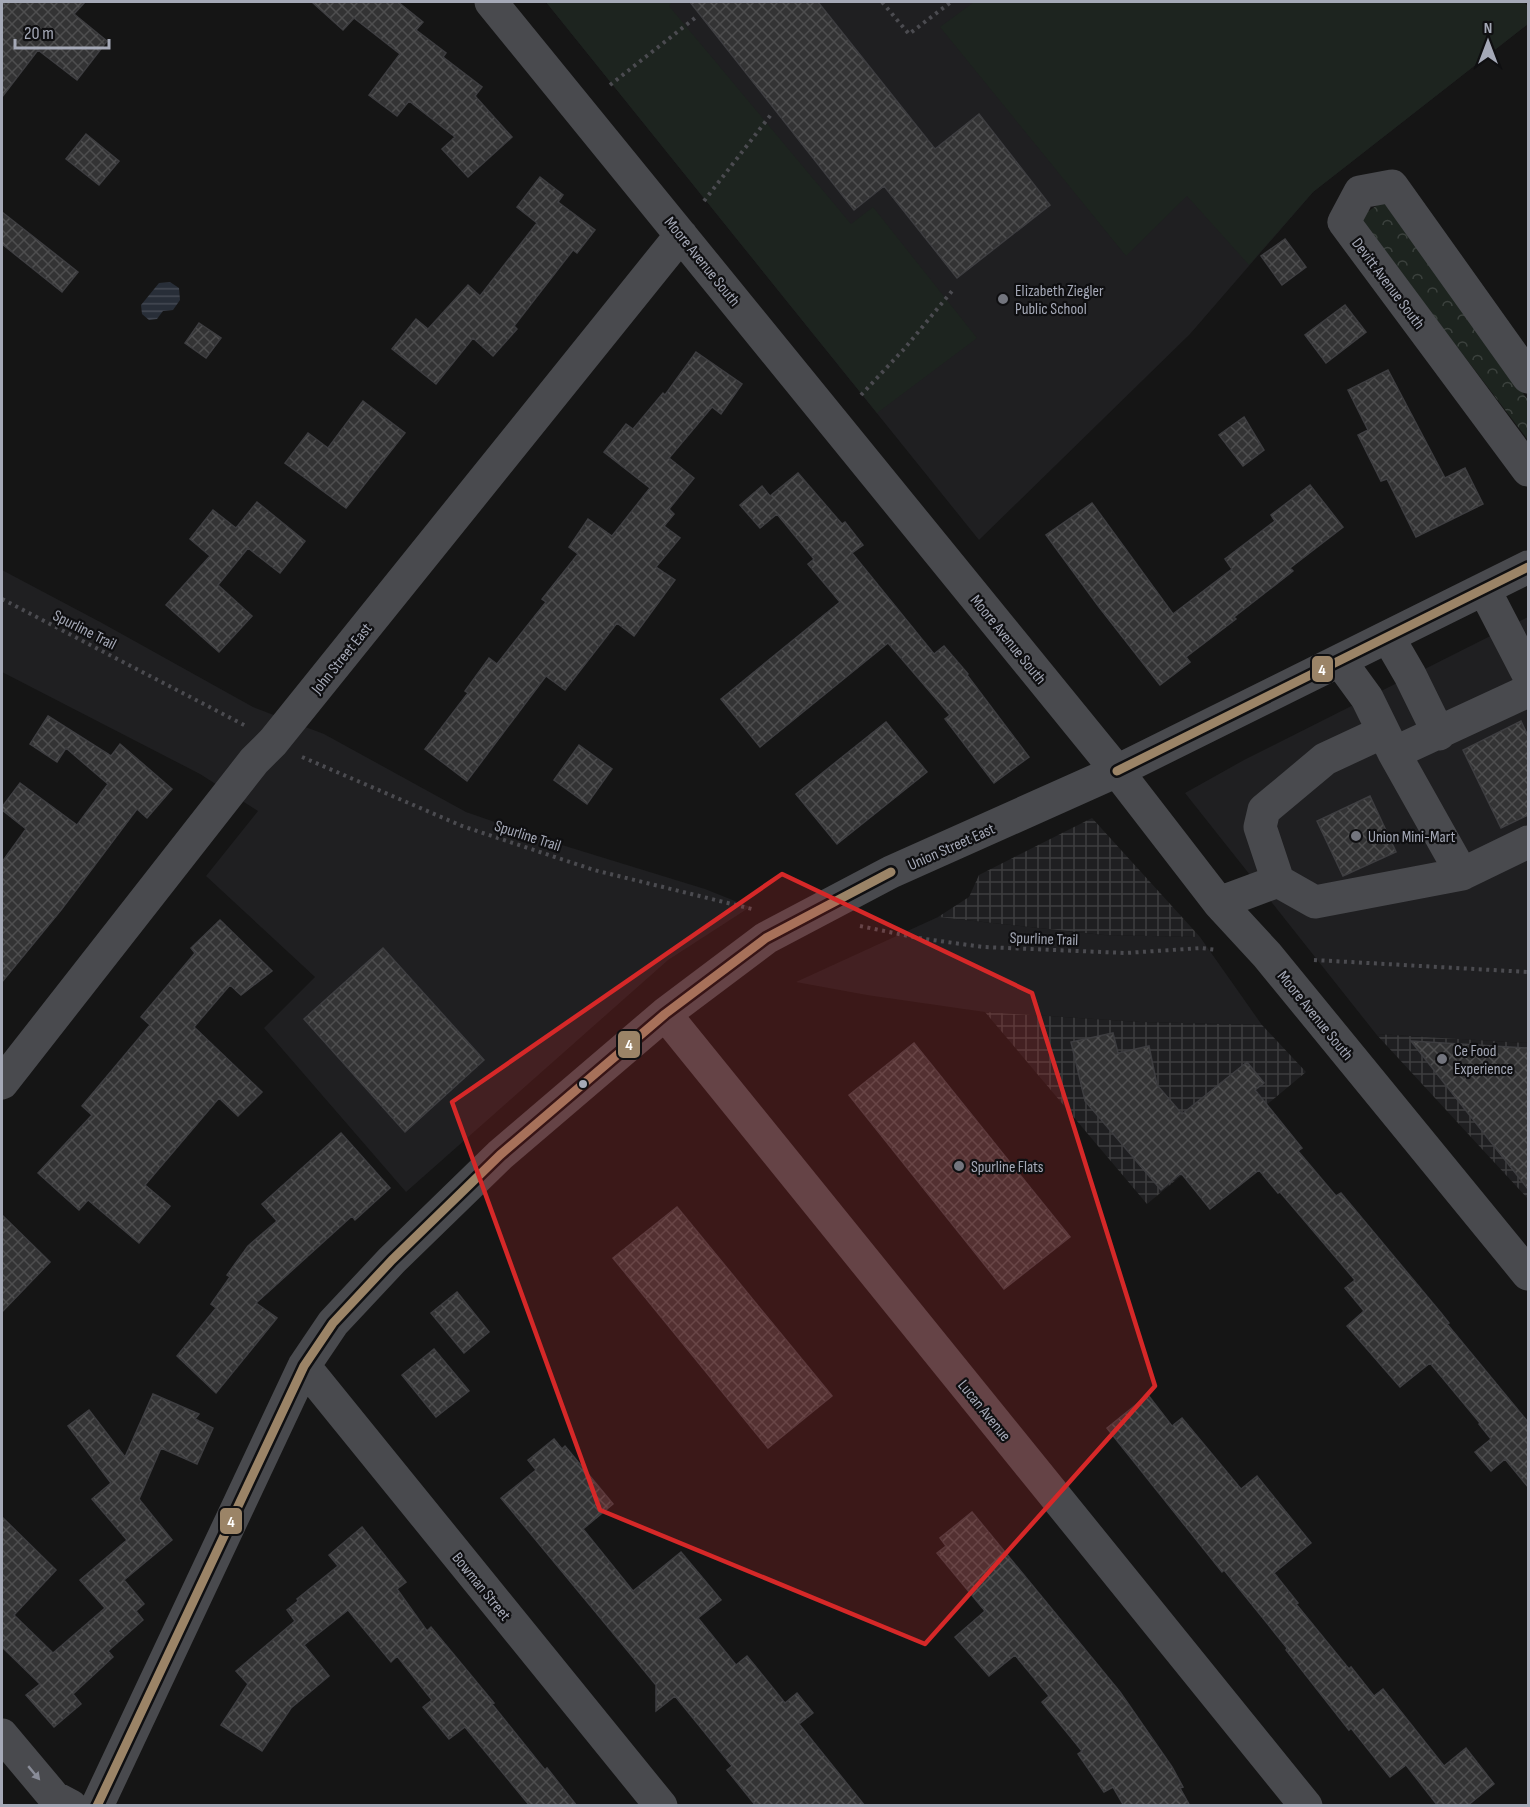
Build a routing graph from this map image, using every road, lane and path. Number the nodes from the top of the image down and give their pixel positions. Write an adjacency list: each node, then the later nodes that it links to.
1 (491, 2): 8 (street, Moore Avenue South)
2 (882, 2): 3 (path)
3 (951, 2)
4 (695, 18): 5 (path)
5 (609, 85)
6 (773, 112): 7 (path)
7 (704, 201)
8 (681, 235): 24 (street, Moore Avenue South); 35 (street, John Street East)
9 (952, 291): 11 (path)
10 (1528, 377): 12 (street, Devitt Avenue South)
11 (861, 395)
12 (1528, 470)
13 (1528, 567): 14 (street, Union Street East)
14 (1484, 589): 16 (street, Union Street East); 18 (street)
15 (2, 599): 20 (path, Spurline Trail)
16 (1388, 637): 17 (street, Union Street East); 21 (street)
17 (1340, 661): 22 (street); 24 (street, Union Street East)
18 (1528, 674)
19 (1528, 691): 21 (street)
20 (253, 730)
21 (1438, 734): 22 (street)
22 (1389, 743): 26 (street); 27 (street)
23 (296, 755): 29 (path, Spurline Trail)
24 (1117, 771): 28 (street, Moore Avenue South); 34 (street, Union Street East)
25 (1528, 842): 26 (street)
26 (1462, 874): 27 (street)
27 (1278, 881): 28 (street)
28 (1219, 903): 36 (street, Moore Avenue South)
29 (755, 910)
30 (859, 925): 31 (path, Spurline Trail)
31 (1222, 951)
32 (1309, 960): 33 (path)
33 (1528, 972)
34 (665, 1014): 37 (street, Union Street East); 42 (street, Lucan Avenue)
35 (2, 1083)
36 (1528, 1274)
37 (304, 1366): 40 (street, Union Street East); 41 (street, Bowman Street)
38 (2, 1735): 39 (street, one-way to 39)
39 (70, 1806)
40 (97, 1806)
41 (661, 1806)
42 (1306, 1806)

